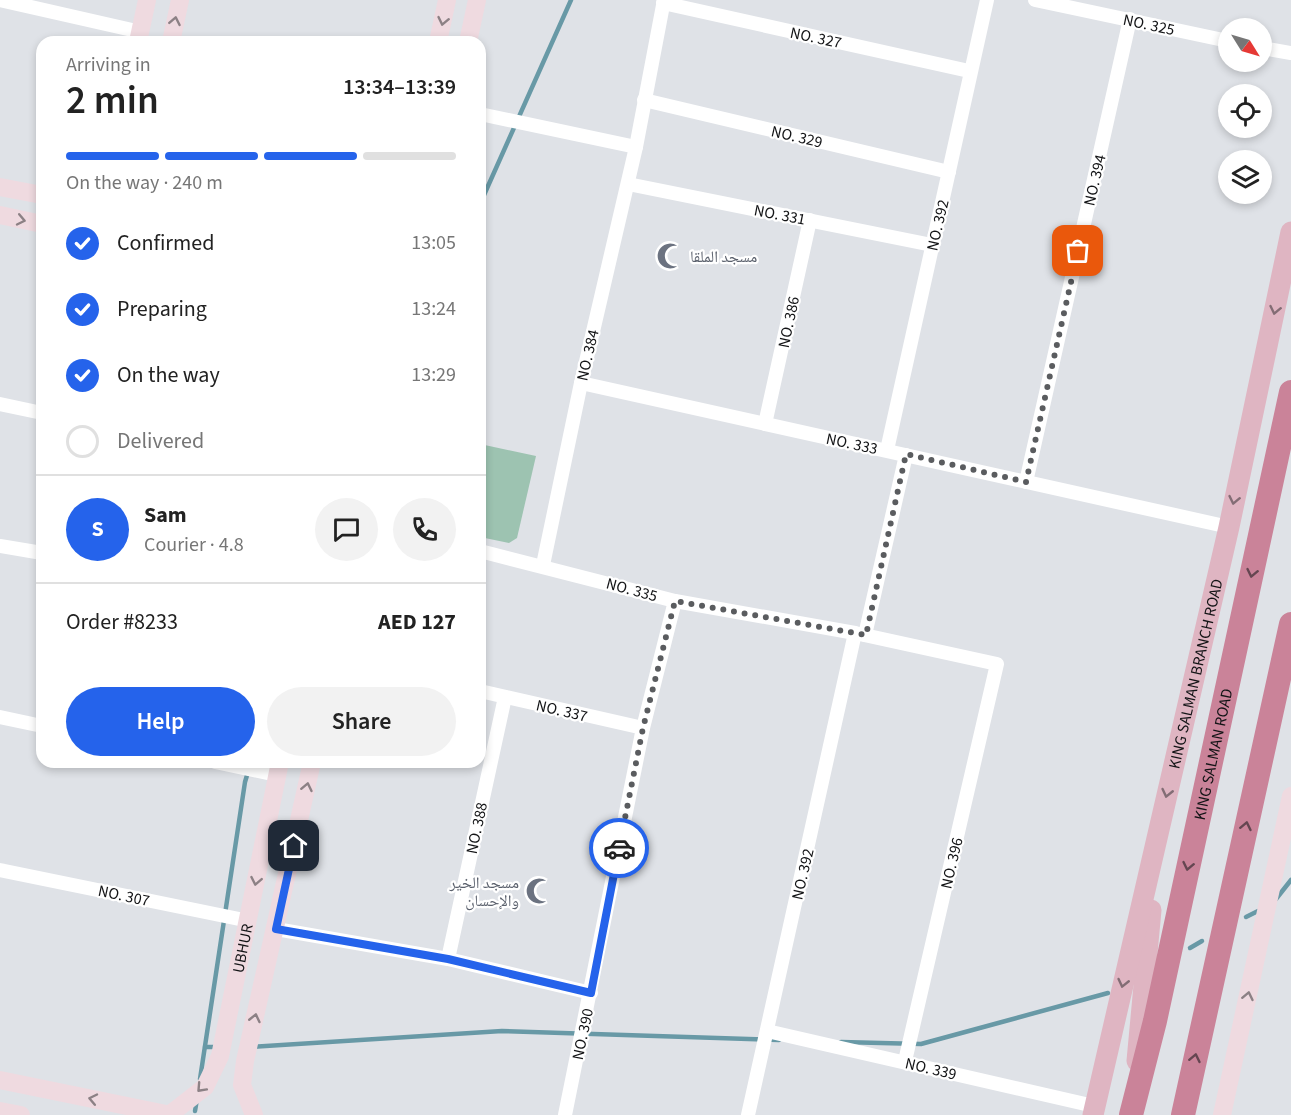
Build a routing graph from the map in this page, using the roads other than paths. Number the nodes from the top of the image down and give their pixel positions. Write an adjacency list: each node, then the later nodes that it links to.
1 (0, 0): 10 (street)
2 (147, 0): 11 (street)
3 (180, 0): 12 (street, one-way to 3)
4 (447, 0): 13 (street, one-way to 13)
5 (477, 0): 14 (street)
6 (987, 0): 18 (street, NO. 392)
7 (1035, 0): 9 (street, NO. 325)
8 (664, 2): 18 (street, NO. 327); 19 (street, NO. 384)
9 (1130, 20): 15 (street, NO. 325); 38 (street, NO. 394)
10 (136, 36)
11 (140, 36)
12 (172, 36)
13 (439, 36)
14 (469, 36)
15 (1218, 39)
16 (1272, 50): 17 (street)
17 (1291, 53)
18 (969, 71): 22 (street, NO. 392)
19 (644, 100): 21 (street, NO. 384); 22 (street, NO. 329)
20 (486, 115): 21 (street)
21 (636, 147): 23 (street, NO. 384)
22 (949, 172): 30 (street, NO. 392)
23 (628, 184): 27 (street, NO. 331); 31 (street, NO. 384)
24 (0, 186): 25 (street)
25 (36, 194)
26 (0, 215): 28 (street, one-way to 28)
27 (810, 220): 30 (street, NO. 331); 35 (street, NO. 386)
28 (36, 223)
29 (1291, 232): 39 (main road, KING SALMAN BRANCH ROAD, one-way to 39)
30 (932, 245): 36 (street, NO. 392)
31 (581, 383): 35 (street, NO. 333); 43 (street, NO. 384)
32 (1291, 392): 69 (highway, KING SALMAN ROAD, one-way to 69)
33 (0, 404): 34 (street)
34 (36, 412)
35 (765, 424): 36 (street, NO. 333)
36 (887, 450): 37 (street, NO. 333)
37 (906, 454): 38 (street, NO. 333); 46 (street, NO. 392)
38 (1026, 482): 39 (street, NO. 333)
39 (1229, 527): 56 (main road, KING SALMAN BRANCH ROAD, one-way to 56)
40 (0, 546): 41 (street)
41 (36, 552)
42 (486, 552): 43 (street, NO. 335)
43 (543, 565): 44 (street, NO. 335)
44 (675, 601): 46 (street, NO. 335); 52 (street, NO. 390)
45 (1291, 624): 75 (highway, one-way to 45)
46 (860, 634): 47 (street, NO. 335); 62 (street, NO. 392)
47 (997, 664): 64 (street, NO. 396)
48 (486, 692): 49 (street, NO. 337)
49 (505, 697): 52 (street, NO. 337); 60 (street, NO. 388)
50 (0, 717): 51 (street)
51 (36, 725)
52 (643, 728): 61 (street, NO. 390)
53 (278, 768): 58 (street, UBHUR, one-way to 58)
54 (311, 768): 59 (street, UBHUR, one-way to 54)
55 (1291, 796): 76 (street, one-way to 55)
56 (1159, 826): 68 (main road, KING SALMAN BRANCH ROAD, one-way to 68); 69 (main road)
57 (0, 870): 58 (street, NO. 307)
58 (249, 921): 63 (street, UBHUR)
59 (276, 929): 60 (street); 65 (street, UBHUR, one-way to 59)
60 (448, 959): 61 (street)
61 (591, 993): 73 (street, NO. 390)
62 (767, 1031): 64 (street, NO. 339); 74 (street, NO. 392)
63 (220, 1056): 65 (street); 71 (street, UBHUR, one-way to 71)
64 (905, 1061): 68 (street, NO. 339)
65 (245, 1062): 72 (street, UBHUR)
66 (0, 1080): 71 (street, one-way to 66)
67 (0, 1111): 70 (street)
68 (1094, 1111)
69 (1131, 1112)
70 (21, 1115)
71 (170, 1115)
72 (254, 1115)
73 (565, 1115)
74 (748, 1115)
75 (1183, 1115)
76 (1222, 1115)

